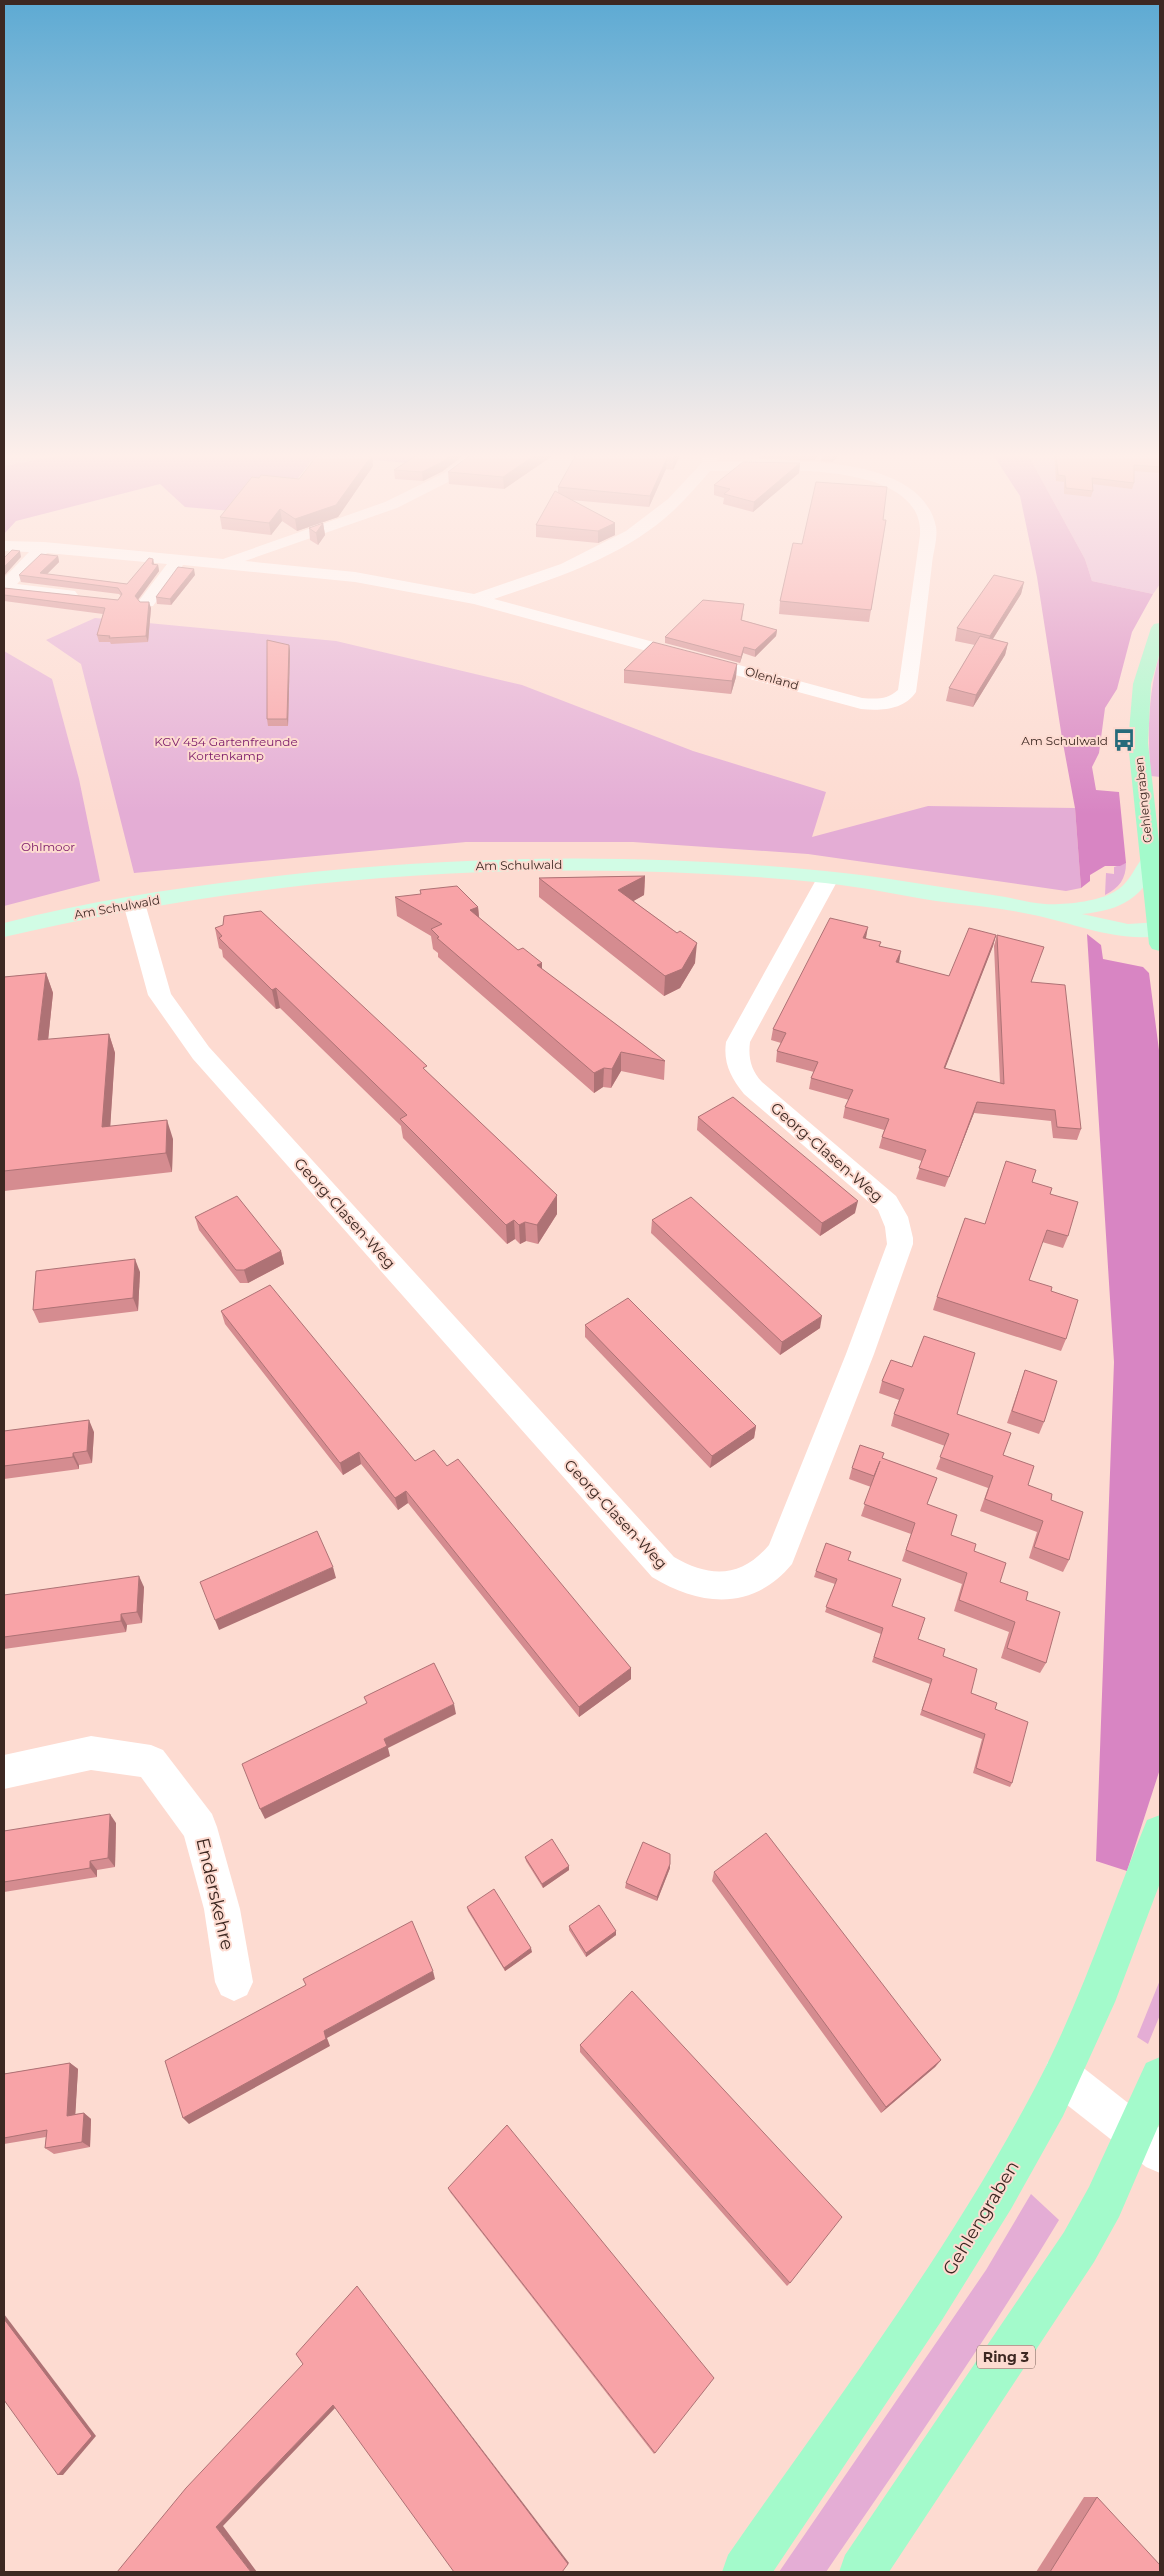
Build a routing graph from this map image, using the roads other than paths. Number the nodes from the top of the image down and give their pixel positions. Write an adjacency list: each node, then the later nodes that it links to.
1 (18, 573): 6 (street)
2 (169, 573): 8 (street)
3 (315, 573): 7 (street, Olenland)
4 (551, 573): 7 (street)
5 (922, 573): 7 (street, Olenland)
6 (83, 597)
7 (475, 600)
8 (147, 602)
9 (1160, 628): 10 (main road, Gehlengraben)
10 (1150, 861): 13 (street, Am Schulwald); 15 (main road, Gehlengraben)
11 (828, 878): 12 (street, Am Schulwald); 12 (street, Georg-Clasen-Weg); 13 (street, Am Schulwald)
12 (134, 903): 14 (street, Am Schulwald)
13 (1037, 909): 15 (street, Am Schulwald)
14 (4, 930)
15 (1159, 934)
16 (4, 1772): 18 (street, Enderskehre)
17 (1160, 1833): 19 (main road, Gehlengraben)
18 (234, 1982)
19 (1062, 2076): 21 (street); 22 (main road, Gehlengraben)
20 (1160, 2077): 21 (main road, Ring 3)
21 (1148, 2143): 23 (main road, Ring 3)
22 (745, 2572)
23 (862, 2572)

